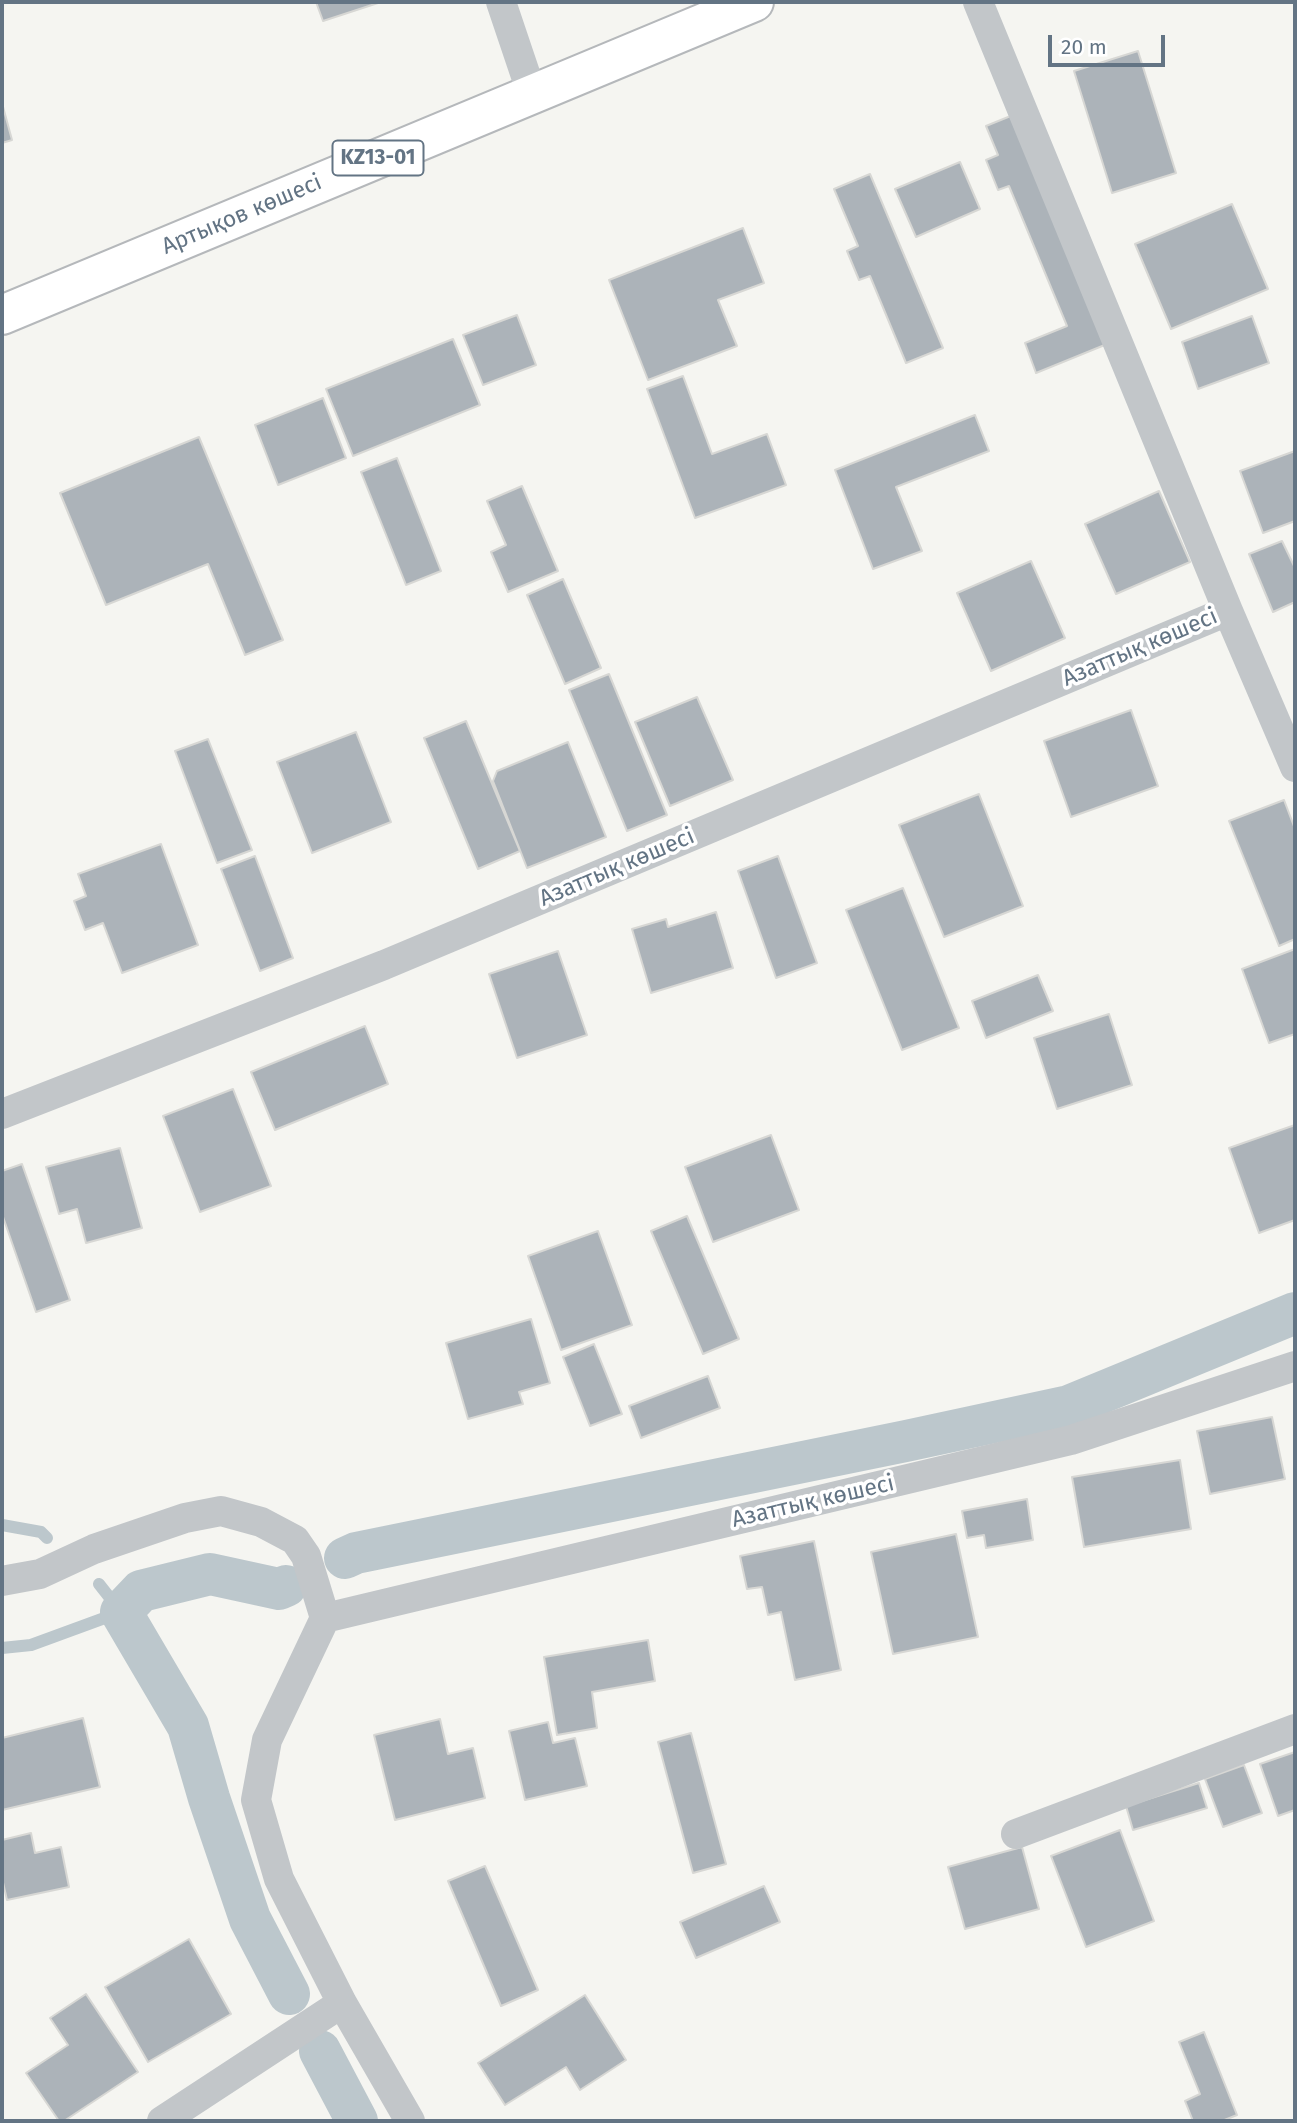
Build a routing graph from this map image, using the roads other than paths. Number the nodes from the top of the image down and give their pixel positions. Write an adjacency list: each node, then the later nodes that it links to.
1 (501, 2): 4 (street)
2 (754, 2): 4 (highway, Артықов көшесі / KZ13-01)
3 (978, 2): 6 (street, Азаттық көшесі)
4 (532, 94): 5 (highway, Артықов көшесі / KZ13-01)
5 (2, 315)
6 (1228, 611): 7 (street, Азаттық көшесі); 8 (street, Азаттық көшесі)
7 (1295, 767)
8 (2, 1114)
9 (1295, 1366): 11 (street, Азаттық көшесі)
10 (2, 1581): 11 (street)
11 (325, 1618): 14 (street)
12 (1295, 1729): 13 (street)
13 (1016, 1834)
14 (342, 2003): 15 (street); 16 (street)
15 (162, 2121)
16 (410, 2121)

